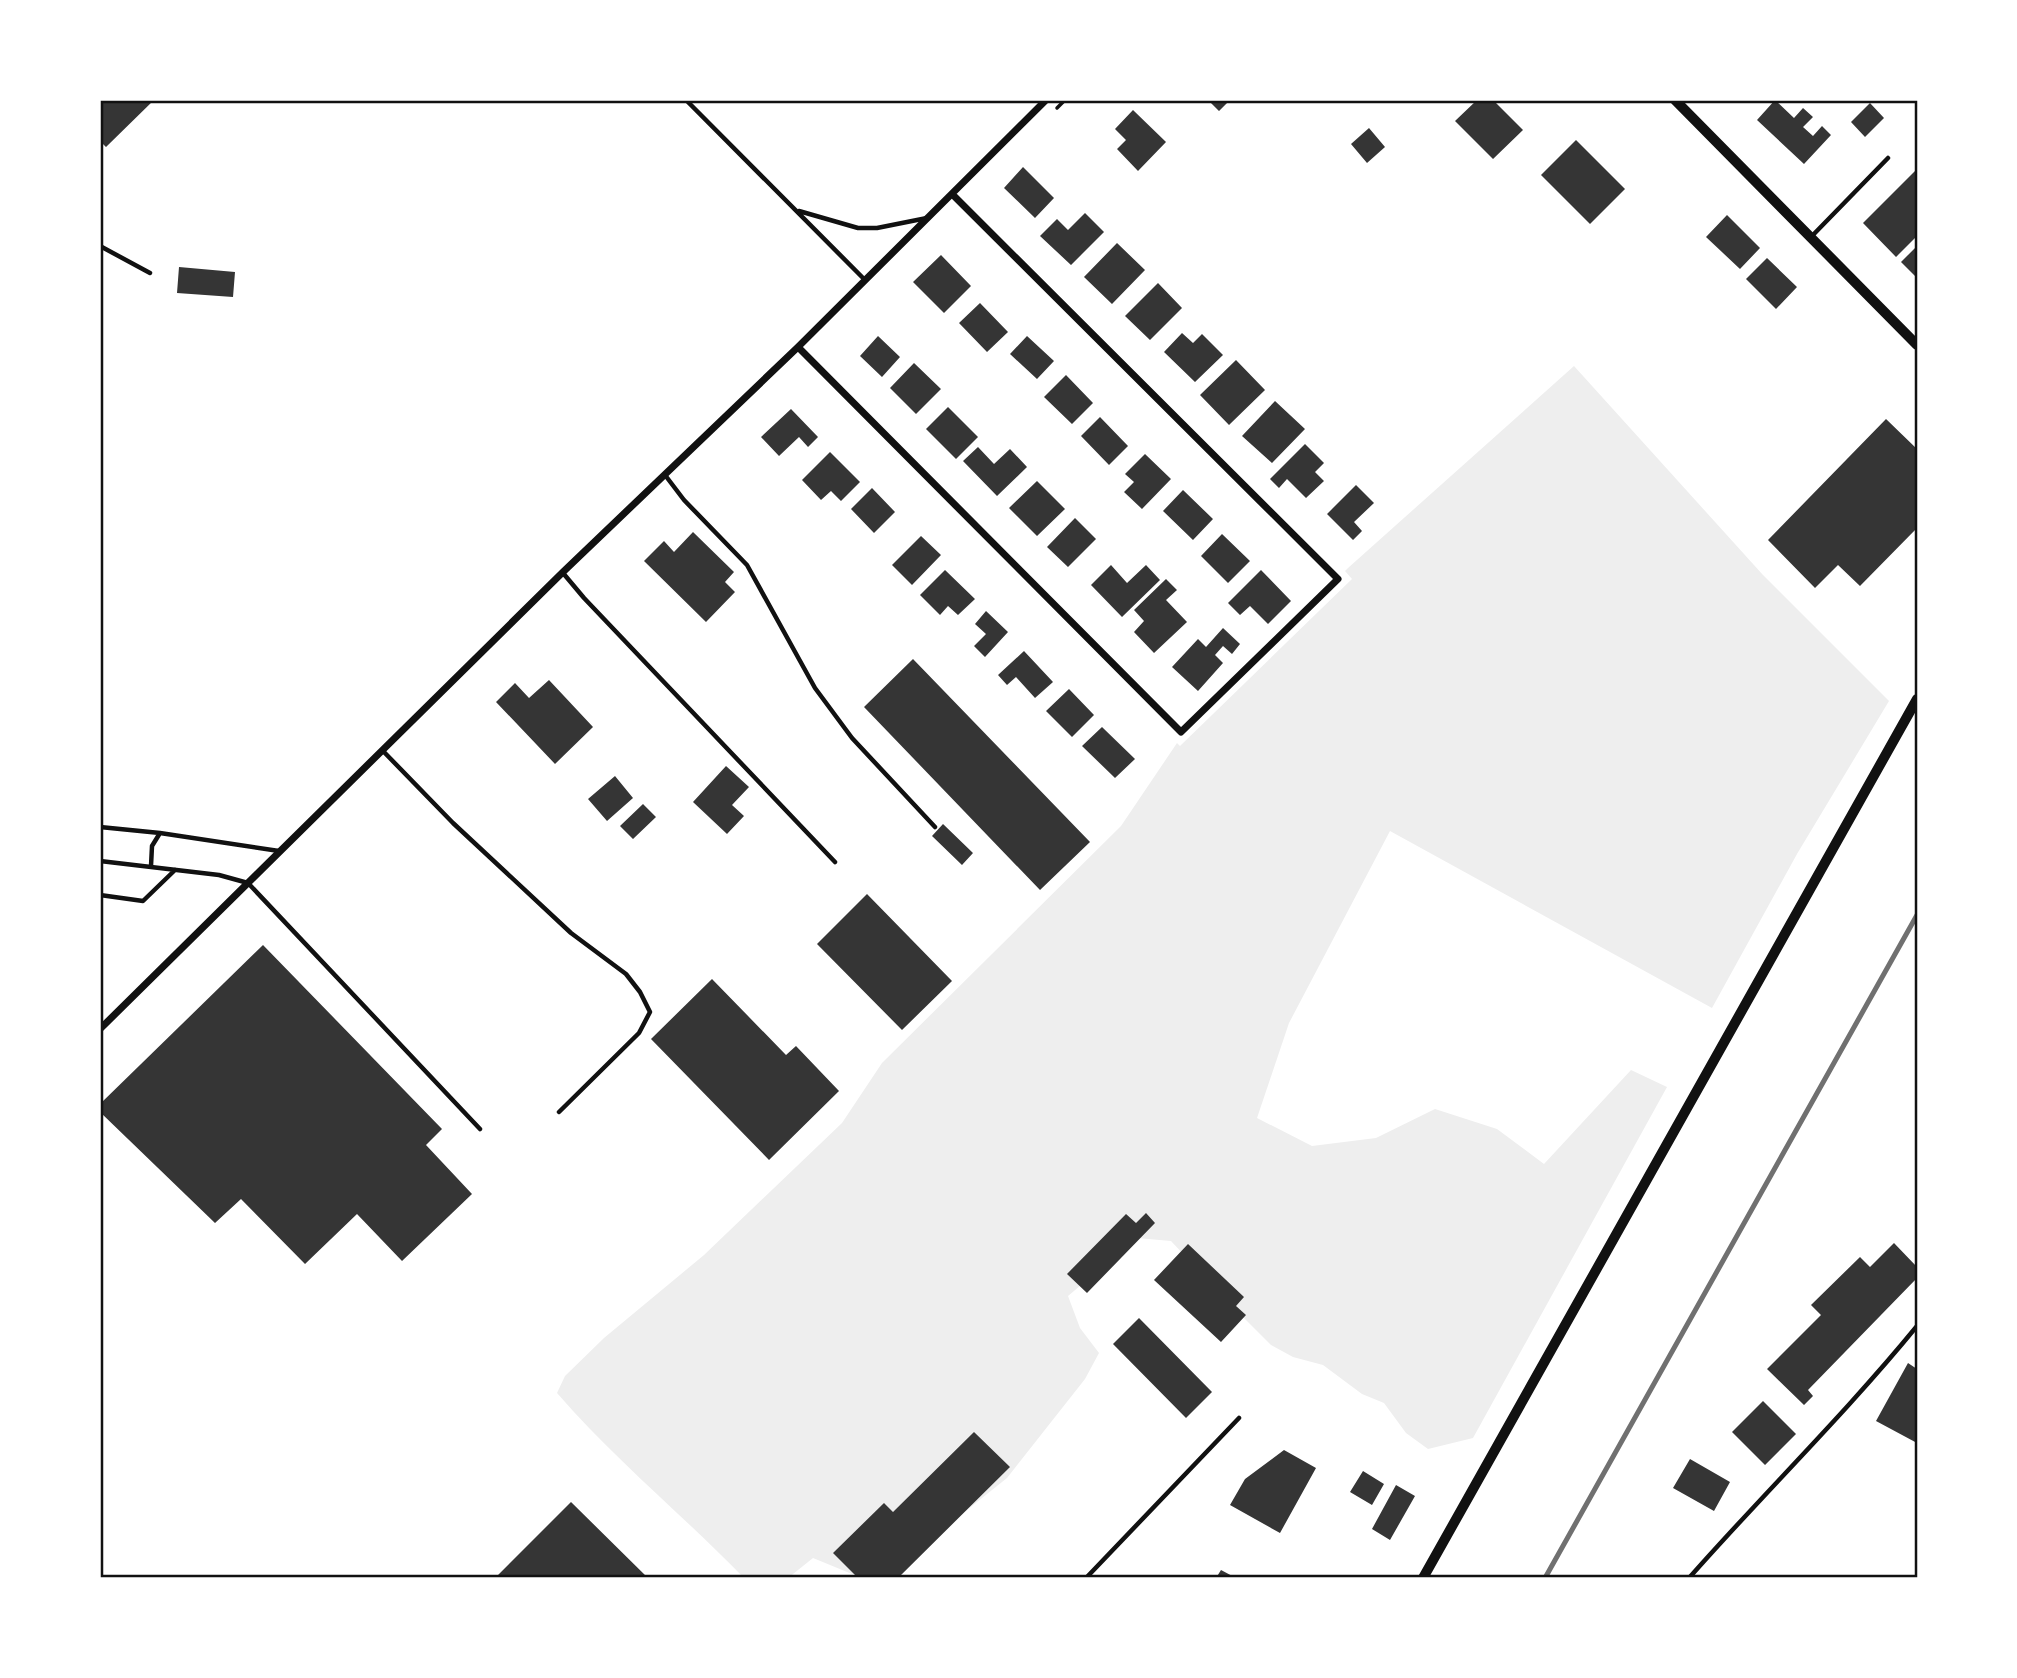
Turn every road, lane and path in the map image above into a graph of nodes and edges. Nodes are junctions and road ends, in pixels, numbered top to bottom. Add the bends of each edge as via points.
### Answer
1 (686, 100) edge
2 (1045, 100) edge
3 (1675, 100) edge
4 (1888, 158) dead end
5 (951, 194) junction
6 (796, 211) junction
7 (928, 218) junction
8 (1810, 237) junction
9 (100, 246) edge
10 (150, 273) dead end
11 (865, 280) junction
12 (1917, 345) edge
13 (798, 347) junction
14 (665, 475) junction
15 (563, 572) junction
16 (1917, 699) edge
17 (383, 750) junction
18 (100, 827) edge
19 (934, 827) dead end
20 (160, 833) junction
21 (280, 851) junction
22 (100, 860) edge
23 (835, 862) dead end
24 (151, 866) junction
25 (176, 869) junction
26 (248, 883) junction
27 (100, 895) edge
28 (100, 1029) edge
29 (559, 1112) dead end
30 (480, 1129) dead end
31 (1917, 1326) edge
32 (1239, 1418) dead end
33 (1086, 1578) edge
34 (1423, 1578) edge
35 (1689, 1578) edge

1 - 6 lane
2 - 5 street
3 - 8 street
4 - 8 lane
5 - 7 street
5 - 13 street via 1338,579 1181,732
6 - 7 lane via 868,228
6 - 11 lane
7 - 11 street
8 - 12 street
9 - 10 lane
11 - 13 street
13 - 14 street
14 - 15 street
14 - 19 lane via 747,565 816,688 852,738
15 - 17 street
15 - 23 lane
16 - 34 street
17 - 21 street
17 - 29 lane via 571,933 626,974 650,1012 639,1033
18 - 20 lane
20 - 21 lane
20 - 24 lane via 152,846
21 - 26 street
22 - 24 lane
24 - 25 lane
25 - 26 lane
25 - 27 lane via 143,901
26 - 28 street
26 - 30 lane
31 - 35 lane via 1876,1377
32 - 33 lane

